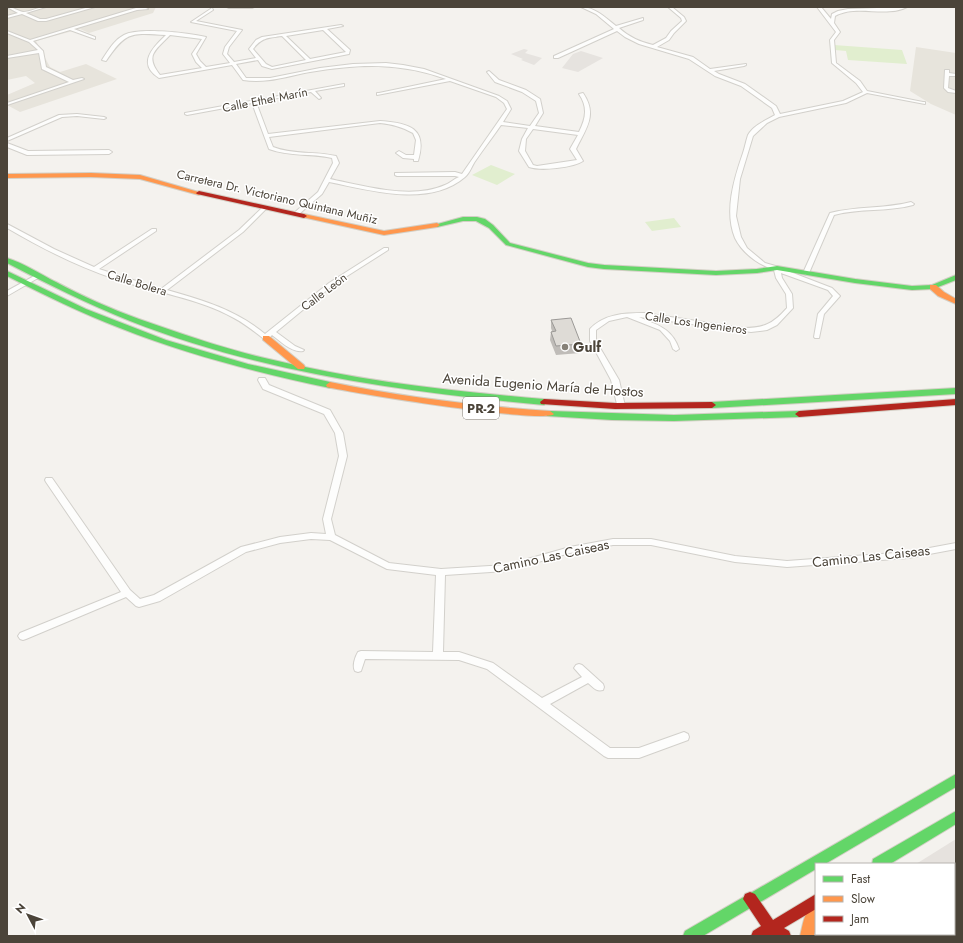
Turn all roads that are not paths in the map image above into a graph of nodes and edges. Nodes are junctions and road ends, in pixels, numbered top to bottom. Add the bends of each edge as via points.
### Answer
1 (8, 7) edge
2 (44, 7) edge
3 (93, 7) edge
4 (229, 7) edge
5 (252, 7) edge
6 (583, 7) edge
7 (670, 7) edge
8 (819, 7) edge
9 (905, 7) edge
10 (146, 9) dead end
11 (212, 9) dead end
12 (24, 13) junction
13 (7, 18) edge
14 (642, 20) dead end
15 (832, 23) junction
16 (341, 26) dead end
17 (70, 29) junction
18 (324, 29) junction
19 (616, 29) junction
20 (7, 32) edge
21 (168, 35) junction
22 (283, 35) junction
23 (94, 38) dead end
24 (30, 41) junction
25 (653, 47) junction
26 (41, 52) junction
27 (7, 57) edge
28 (556, 57) dead end
29 (258, 59) junction
30 (104, 60) dead end
31 (309, 61) junction
32 (232, 64) junction
33 (744, 65) dead end
34 (205, 69) junction
35 (710, 70) junction
36 (489, 72) dead end
37 (956, 76) edge
38 (82, 79) dead end
39 (450, 80) junction
40 (73, 82) junction
41 (342, 85) dead end
42 (312, 91) junction
43 (866, 92) junction
44 (956, 92) edge
45 (379, 94) dead end
46 (581, 94) dead end
47 (319, 98) dead end
48 (254, 102) junction
49 (923, 103) dead end
50 (8, 104) edge
51 (187, 114) dead end
52 (778, 116) junction
53 (104, 118) dead end
54 (499, 123) junction
55 (532, 128) junction
56 (580, 134) junction
57 (266, 136) junction
58 (7, 140) edge
59 (7, 145) edge
60 (109, 152) dead end
61 (399, 152) dead end
62 (397, 174) dead end
63 (7, 176) edge
64 (462, 176) junction
65 (328, 180) junction
66 (911, 204) dead end
67 (264, 208) junction
68 (296, 214) junction
69 (7, 226) edge
70 (154, 230) dead end
71 (386, 249) dead end
72 (7, 260) edge
73 (777, 268) junction
74 (95, 270) junction
75 (7, 273) edge
76 (806, 273) junction
77 (36, 277) junction
78 (956, 277) edge
79 (25, 284) junction
80 (933, 287) junction
81 (163, 290) junction
82 (7, 294) edge
83 (956, 302) edge
84 (628, 315) junction
85 (268, 336) junction
86 (817, 337) dead end
87 (676, 349) dead end
88 (301, 350) dead end
89 (214, 358) junction
90 (257, 359) junction
91 (307, 370) junction
92 (262, 380) junction
93 (318, 383) junction
94 (956, 391) edge
95 (956, 402) edge
96 (621, 406) junction
97 (49, 480) dead end
98 (331, 537) junction
99 (956, 546) edge
100 (441, 572) junction
101 (127, 593) junction
102 (23, 636) dead end
103 (438, 655) junction
104 (358, 668) dead end
105 (579, 668) dead end
106 (588, 678) junction
107 (599, 687) dead end
108 (541, 704) junction
109 (684, 737) dead end
110 (956, 780) edge
111 (956, 817) edge
112 (880, 863) edge
113 (750, 899) junction
114 (815, 902) edge
115 (815, 912) edge
116 (771, 932) edge
117 (690, 936) edge
118 (758, 936) edge
119 (784, 936) edge
120 (807, 936) edge

1 - 12 street
2 - 12 street
3 - 12 street via 46,20 39,20
4 - 5 street
6 - 19 street via 597,13
7 - 25 street via 684,21 668,39
8 - 15 street
9 - 15 street via 891,10 840,11 833,15
10 - 17 street via 137,9
11 - 32 street via 193,22 240,30 224,54
12 - 13 street
14 - 19 street
15 - 43 street via 838,32 832,40 834,63 858,82
16 - 18 street
17 - 23 street
17 - 24 street
18 - 22 street
18 - 31 street via 349,51 342,55
19 - 25 street via 640,43
19 - 28 street
20 - 24 street
21 - 30 street via 131,33 112,47
21 - 34 street via 205,38 194,54
21 - 34 street via 156,46 150,58 150,65 159,77
22 - 29 street via 257,41 251,49
22 - 31 street
24 - 26 street
25 - 35 street via 691,58
26 - 27 street
26 - 40 street via 44,68
29 - 31 street via 272,68
29 - 32 street
32 - 34 street
32 - 39 street via 245,79 253,80 338,66 371,64 405,67
33 - 35 street
35 - 52 street via 743,85 774,107
36 - 55 street via 497,81 524,91 538,100 540,113
37 - 44 street via 947,73 946,88
38 - 40 street
39 - 45 street
39 - 54 street via 507,102 509,109
40 - 50 street
41 - 42 street, Calle Ethel Marín
42 - 47 street
42 - 48 street, Calle Ethel Marín
43 - 49 street
43 - 52 street via 834,105
46 - 56 street via 587,102 589,113
48 - 51 street, Calle Ethel Marín
48 - 57 street
52 - 73 street via 765,122 751,135 737,180 733,216 738,238 745,249 763,264
53 - 58 street via 61,116
54 - 55 street
54 - 64 street
55 - 56 street
55 - 56 street via 524,139 522,151 534,168 580,161 573,149
57 - 61 street via 393,123 415,132 418,140 417,159 405,157
57 - 65 street via 271,148 280,152 323,154 334,158 336,162
59 - 60 street via 27,153
62 - 64 street
63 - 67 main road, Carretera Dr. Victoriano Quintana Muñiz via 140,177
64 - 65 street via 446,186 414,192 387,191
65 - 68 street via 320,193
66 - 76 street via 900,208 852,208 832,214
67 - 68 main road, Carretera Dr. Victoriano Quintana Muñiz
67 - 81 street via 241,231
68 - 73 main road, Carretera Dr. Victoriano Quintana Muñiz via 384,232 465,219 480,220 489,224 508,244 604,267 716,273
69 - 74 street, Calle Bolera via 36,243
70 - 74 street
71 - 85 street, Calle León via 331,284
72 - 77 main road, Avenida Eugenio María de Hostos / PR-2
73 - 76 main road, Carretera Dr. Victoriano Quintana Muñiz
73 - 84 street, Calle Los Ingenieros via 789,294 790,308 783,318 768,328 743,330 644,315
73 - 86 street via 830,289 837,296 821,314
74 - 81 street, Calle Bolera
75 - 79 main road, Avenida Eugenio María de Hostos / PR-2
76 - 80 main road, Carretera Dr. Victoriano Quintana Muñiz via 912,288
77 - 79 street
77 - 90 main road, Avenida Eugenio María de Hostos / PR-2 via 137,322
78 - 80 main road, Carretera Dr. Victoriano Quintana Muñiz
79 - 82 street
79 - 89 main road, Avenida Eugenio María de Hostos / PR-2 via 128,330
80 - 83 main road
81 - 85 street, Calle Bolera via 216,307 249,323
84 - 87 street via 662,329 673,340
84 - 96 street via 607,318 593,329 593,341 615,380
85 - 88 street, Calle Bolera
85 - 90 main road via 273,352 269,356
85 - 91 main road via 290,359
89 - 92 main road via 256,374 262,377
89 - 93 main road, Avenida Eugenio María de Hostos / PR-2
90 - 91 main road, Avenida Eugenio María de Hostos / PR-2
91 - 96 main road, Avenida Eugenio María de Hostos / PR-2 via 363,382 457,395
92 - 93 main road via 271,377 304,384
92 - 98 street via 266,388 327,412 339,434 343,456 327,518
93 - 95 main road, Avenida Eugenio María de Hostos / PR-2 via 411,400 495,410 625,417 709,418
94 - 96 main road, Avenida Eugenio María de Hostos / PR-2 via 700,406
97 - 101 street
98 - 100 street, Camino Las Caiseas via 387,566
98 - 101 street via 311,536 280,540 244,549 158,598 139,603
99 - 100 street, Camino Las Caiseas via 908,555 787,564 735,559 651,542 613,542 570,550 506,568
100 - 103 street
101 - 102 street
103 - 104 street via 361,655
103 - 108 street via 459,656 490,666
105 - 106 street
106 - 107 street
106 - 108 street
108 - 109 street via 608,753 639,754
110 - 113 main road
111 - 112 main road
113 - 116 main road
113 - 117 main road
114 - 116 main road
115 - 120 main road
116 - 118 main road
116 - 119 main road

